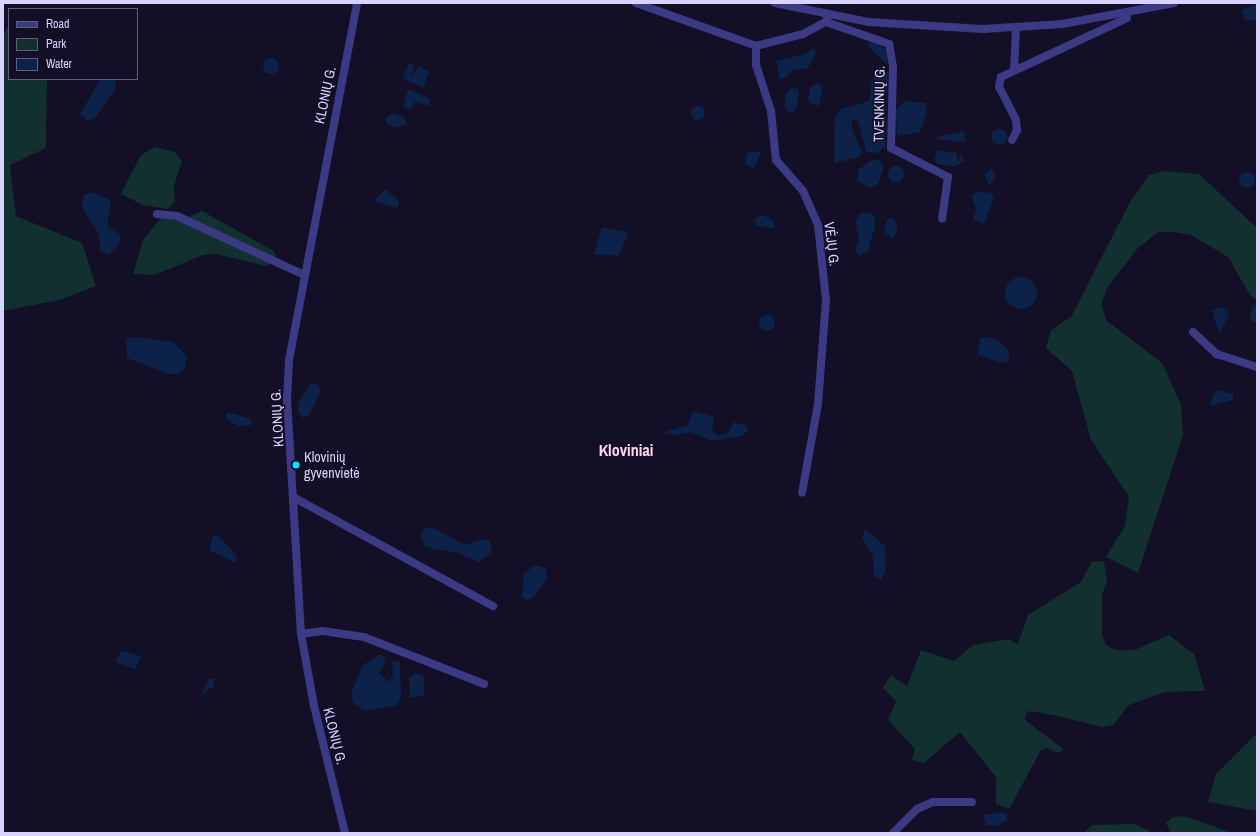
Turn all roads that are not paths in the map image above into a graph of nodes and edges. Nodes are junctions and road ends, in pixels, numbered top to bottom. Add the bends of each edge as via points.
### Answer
1 (357, 3) edge
2 (636, 3) edge
3 (775, 3) edge
4 (1174, 3) edge
5 (1127, 18) dead end
6 (827, 19) junction
7 (1016, 28) junction
8 (756, 46) junction
9 (1014, 69) junction
10 (1012, 140) dead end
11 (157, 214) dead end
12 (942, 219) dead end
13 (304, 275) junction
14 (1193, 332) dead end
15 (1257, 367) edge
16 (802, 493) dead end
17 (293, 497) junction
18 (493, 606) dead end
19 (301, 634) junction
20 (484, 684) dead end
21 (972, 802) dead end
22 (345, 833) edge
23 (893, 833) edge

1 - 13 street, KLONIŲ G.
2 - 8 street
3 - 6 street
4 - 7 street via 1069,23
5 - 9 street
6 - 7 street via 915,27
6 - 8 street via 803,34
6 - 12 street, TVENKINIŲ G. via 889,44 893,68 891,148 948,177
7 - 9 street
8 - 16 street, VĖJŲ G. via 756,65 771,111 776,160 803,191 818,225 825,320 818,404
9 - 10 street via 999,82 1016,120 1017,130
11 - 13 street via 176,216
13 - 17 street, KLONIŲ G. via 289,360 287,400
14 - 15 street via 1217,354
17 - 18 street
17 - 19 street, KLONIŲ G.
19 - 20 street via 323,630 364,637
19 - 22 street, KLONIŲ G. via 314,706
21 - 23 street via 933,802 917,809

